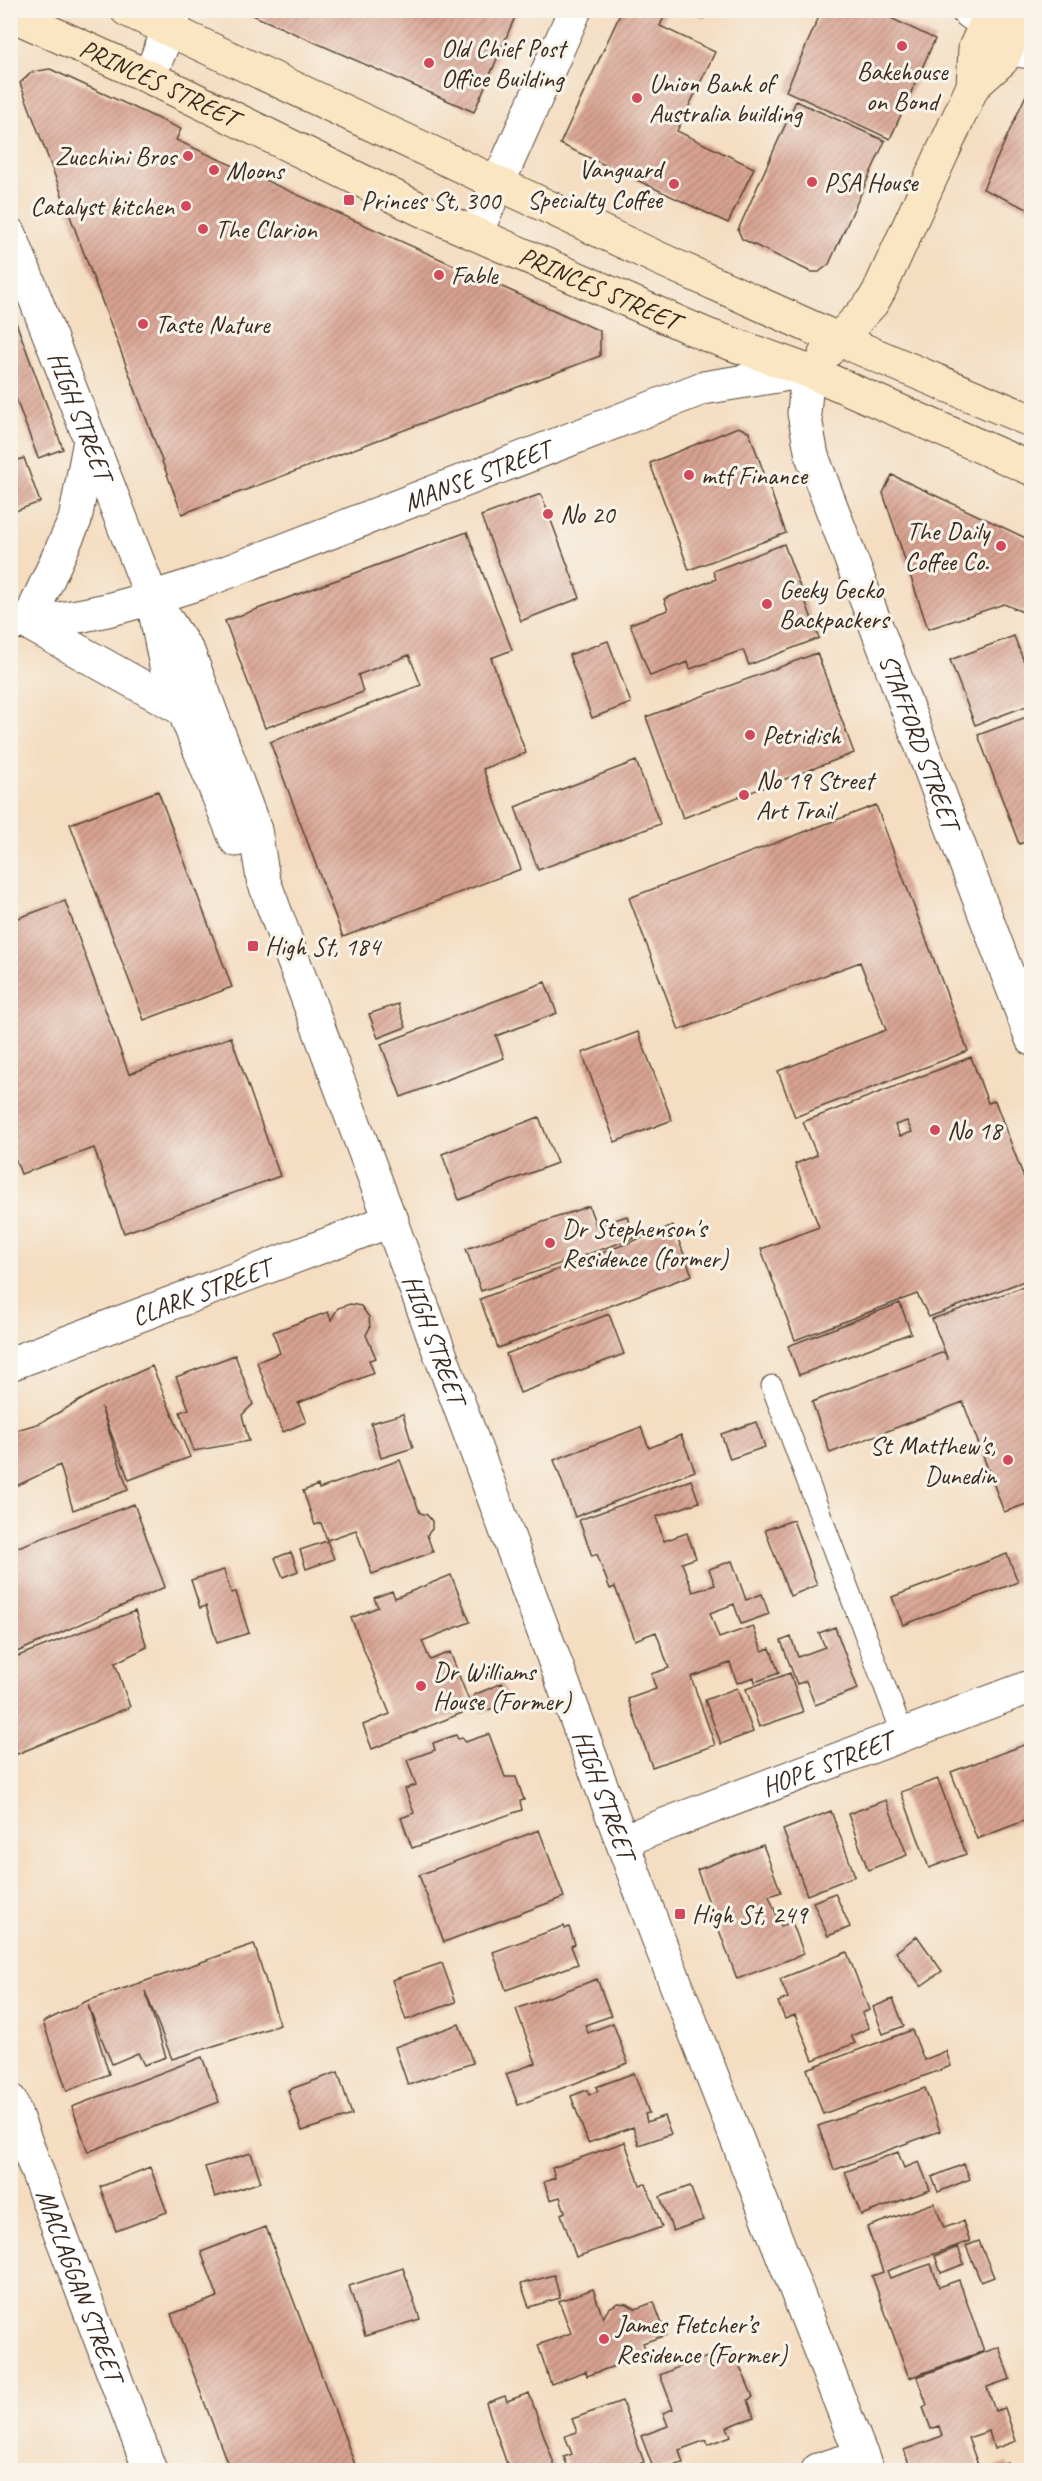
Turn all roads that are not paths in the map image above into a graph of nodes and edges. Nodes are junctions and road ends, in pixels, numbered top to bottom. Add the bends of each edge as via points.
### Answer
1 (127, 10) edge
2 (575, 10) edge
3 (1023, 10) edge
4 (10, 14) edge
5 (981, 15) edge
6 (173, 19) edge
7 (1019, 51) edge
8 (149, 77) junction
9 (973, 86) junction
10 (498, 183) junction
11 (476, 233) junction
12 (10, 234) edge
13 (840, 340) junction
14 (808, 371) junction
15 (1032, 421) edge
16 (90, 440) junction
17 (1032, 469) edge
18 (152, 598) junction
19 (19, 623) edge
20 (184, 710) junction
21 (263, 879) junction
22 (1032, 1039) edge
23 (392, 1220) junction
24 (10, 1364) edge
25 (772, 1386) dead end
26 (1032, 1686) edge
27 (903, 1735) junction
28 (622, 1841) junction
29 (10, 2100) edge
30 (864, 2463) edge
31 (150, 2470) edge
32 (818, 2470) edge

1 - 6 main road, PRINCES STREET
2 - 10 street
3 - 7 main road
4 - 8 main road, PRINCES STREET
5 - 9 main road
6 - 8 street
6 - 10 main road, PRINCES STREET
7 - 9 main road via 1002,60
8 - 11 main road, PRINCES STREET
9 - 13 main road via 879,291
10 - 11 street
10 - 13 main road, PRINCES STREET
11 - 14 main road, PRINCES STREET via 707,334
12 - 16 street, HIGH STREET
13 - 14 main road
13 - 15 main road, PRINCES STREET
14 - 17 main road, PRINCES STREET
14 - 18 street, MANSE STREET via 703,388 200,583
14 - 22 street, STAFFORD STREET via 804,413 812,456
16 - 18 street, HIGH STREET
16 - 19 street via 75,520
18 - 19 street, MANSE STREET via 95,615
18 - 20 street, HIGH STREET via 166,666
18 - 21 street, HIGH STREET via 189,654 255,830
19 - 20 street
20 - 21 street, HIGH STREET via 234,837
21 - 23 street, HIGH STREET
23 - 24 street, CLARK STREET
23 - 28 street, HIGH STREET
25 - 27 lane
26 - 27 street, HOPE STREET
27 - 28 street, HOPE STREET
28 - 30 street, HIGH STREET
29 - 31 street, MACLAGGAN STREET
30 - 32 street

